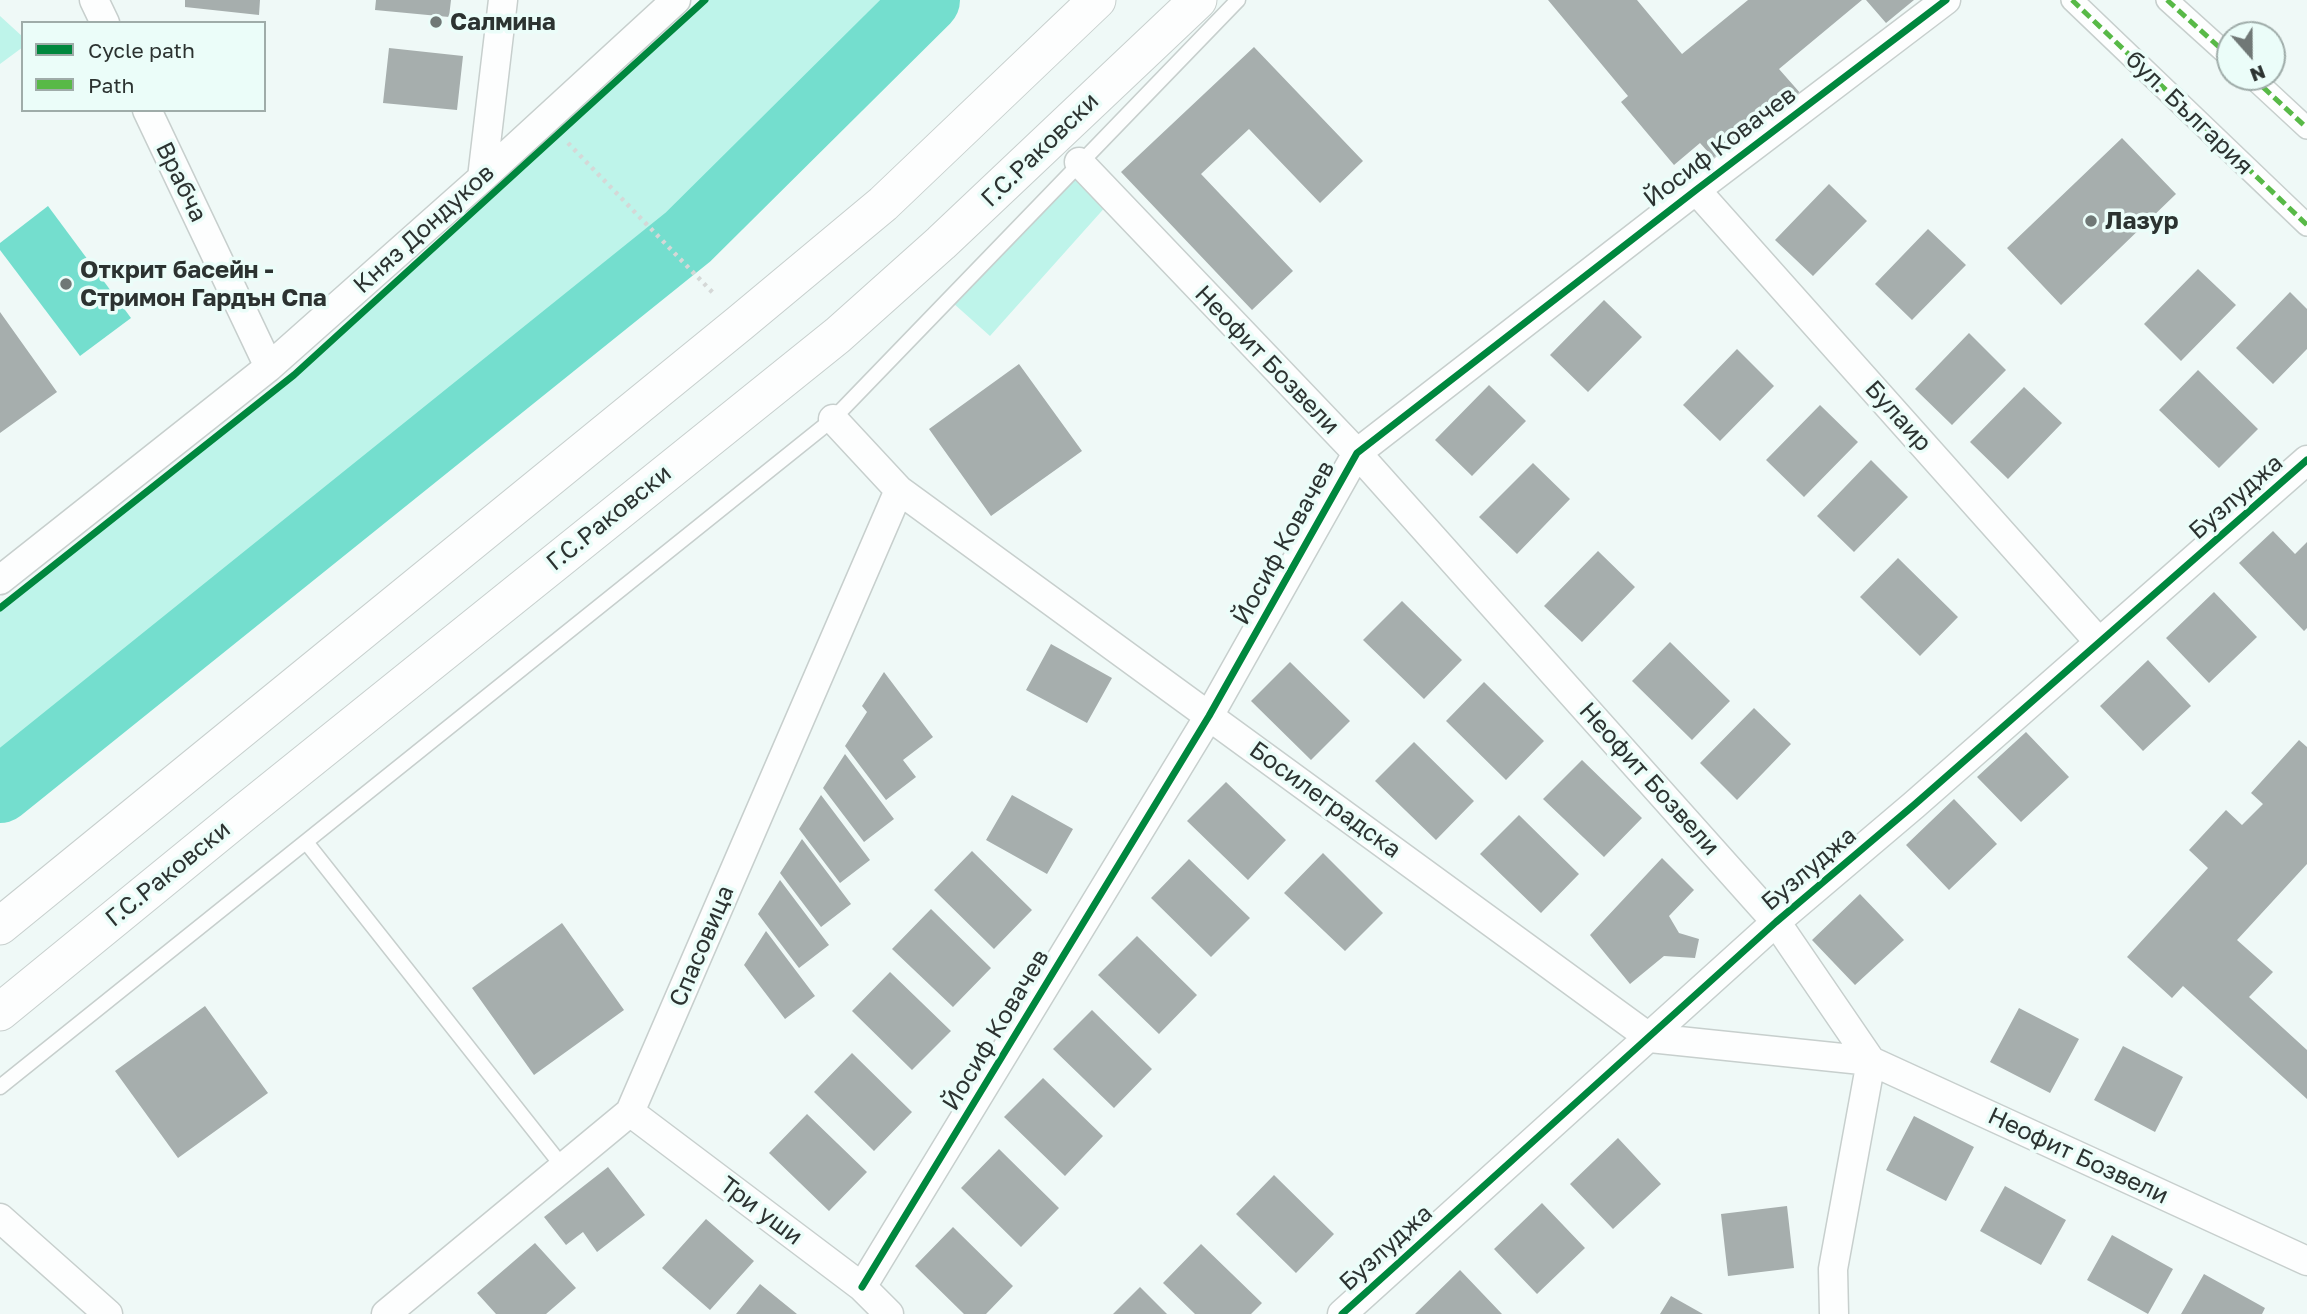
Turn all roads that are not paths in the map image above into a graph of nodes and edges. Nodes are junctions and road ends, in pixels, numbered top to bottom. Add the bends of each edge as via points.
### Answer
1 (94, 0) edge
2 (503, 0) edge
3 (676, 0) edge
4 (1097, 0) edge
5 (1198, 0) edge
6 (1238, 0) edge
7 (1945, 0) edge
8 (2072, 0) edge
9 (2167, 0) edge
10 (104, 21) edge
11 (2216, 44) edge
12 (2267, 91) edge
13 (148, 112) edge
14 (2307, 128) edge
15 (1079, 162) junction
16 (482, 178) junction
17 (1696, 190) junction
18 (2307, 225) edge
19 (269, 367) junction
20 (833, 419) junction
21 (1357, 453) junction
22 (2307, 460) edge
23 (899, 490) junction
24 (0, 580) edge
25 (2099, 642) junction
26 (1209, 716) junction
27 (306, 842) junction
28 (1776, 922) junction
29 (0, 926) edge
30 (0, 1012) edge
31 (1650, 1038) junction
32 (1871, 1061) junction
33 (0, 1087) edge
34 (630, 1112) junction
35 (564, 1167) junction
36 (0, 1218) edge
37 (2307, 1261) edge
38 (862, 1287) junction
39 (108, 1314) edge
40 (386, 1314) edge
41 (889, 1314) edge
42 (1342, 1314) edge
43 (1834, 1314) edge

1 - 10 street
2 - 16 street
3 - 16 street, Княз Дондуков
4 - 29 street via 873,212
5 - 30 street, Г.С.Раковски via 838,335
6 - 15 lane
7 - 17 street, Йосиф Ковачев
8 - 18 street, бул. България
9 - 11 street
12 - 14 street
13 - 19 street, Врабча
15 - 20 lane
15 - 21 street, Неофит Бозвели
16 - 19 street, Княз Дондуков
17 - 21 street, Йосиф Ковачев
17 - 25 street, Булаир
19 - 24 street, Княз Дондуков
20 - 23 street, Босилеградска
20 - 27 lane
21 - 26 street, Йосиф Ковачев
21 - 28 street, Неофит Бозвели
22 - 25 street, Бузлуджа
23 - 26 street, Босилеградска
23 - 34 street, Спасовица
25 - 28 street, Бузлуджа
26 - 31 street, Босилеградска
26 - 38 street, Йосиф Ковачев
27 - 33 lane
27 - 35 lane
28 - 31 street, Бузлуджа
28 - 32 street, Неофит Бозвели
31 - 32 street
31 - 42 street, Бузлуджа
32 - 37 street, Неофит Бозвели
32 - 43 street via 1833,1269
34 - 35 street, Спасовица
34 - 38 street, Три уши
35 - 40 street, Спасовица
36 - 39 street
38 - 41 street, Три уши

